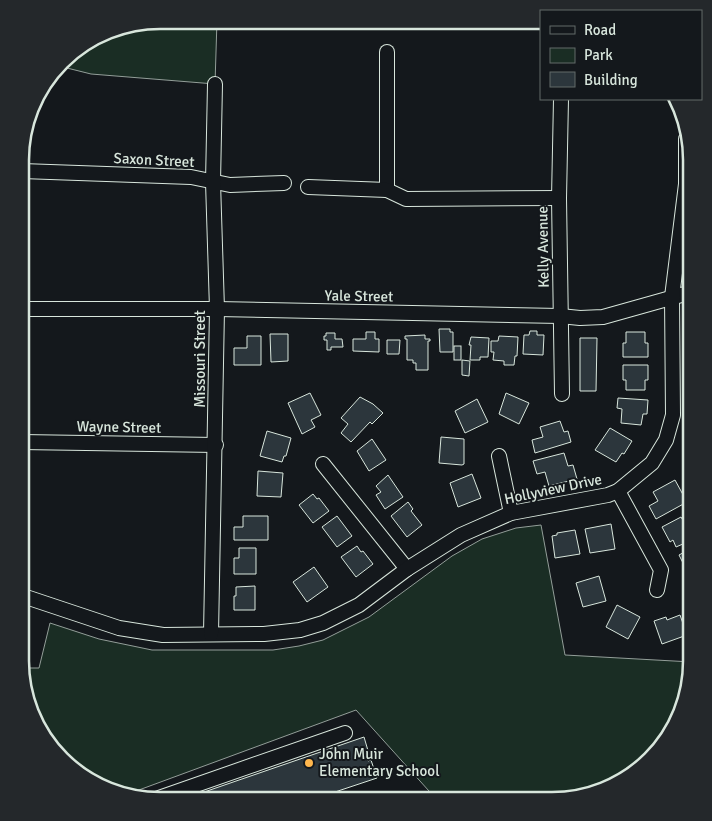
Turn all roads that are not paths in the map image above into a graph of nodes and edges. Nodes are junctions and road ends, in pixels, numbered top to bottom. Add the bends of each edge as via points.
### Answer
1 (386, 52) dead end
2 (215, 84) dead end
3 (560, 100) edge
4 (29, 171) edge
5 (213, 182) junction
6 (284, 183) dead end
7 (308, 187) dead end
8 (387, 190) junction
9 (559, 198) junction
10 (683, 208) edge
11 (683, 294) edge
12 (672, 297) junction
13 (29, 309) edge
14 (217, 309) junction
15 (560, 316) junction
16 (562, 394) dead end
17 (29, 442) edge
18 (216, 445) junction
19 (499, 456) dead end
20 (323, 464) dead end
21 (618, 490) junction
22 (511, 513) junction
23 (406, 570) junction
24 (657, 590) dead end
25 (29, 598) edge
26 (212, 634) junction
27 (345, 733) dead end
28 (176, 792) edge

1 - 8 street
2 - 5 street, Missouri Street
3 - 9 street, Kelly Avenue
4 - 5 street, Saxon Street via 191,177
5 - 6 street, Saxon Street via 230,185
5 - 14 street, Missouri Street
7 - 8 street
8 - 9 street via 406,199
9 - 15 street, Kelly Avenue
10 - 12 street, Hollyview Drive
11 - 12 street, Yale Street
12 - 15 street, Yale Street via 603,318
12 - 21 street, Hollyview Drive via 673,415 666,440 652,464
13 - 14 street, Yale Street
14 - 15 street, Yale Street
14 - 18 street, Missouri Street
15 - 16 street, Kelly Avenue
17 - 18 street, Wayne Street
18 - 26 street, Missouri Street
19 - 22 street
20 - 23 street
21 - 22 street, Hollyview Drive via 608,495
21 - 24 street via 661,570
22 - 23 street, Hollyview Drive via 461,535
23 - 26 street, Hollyview Drive via 359,605 324,623 300,630 264,634
25 - 26 street, Hollyview Drive via 119,628 163,635
27 - 28 street

